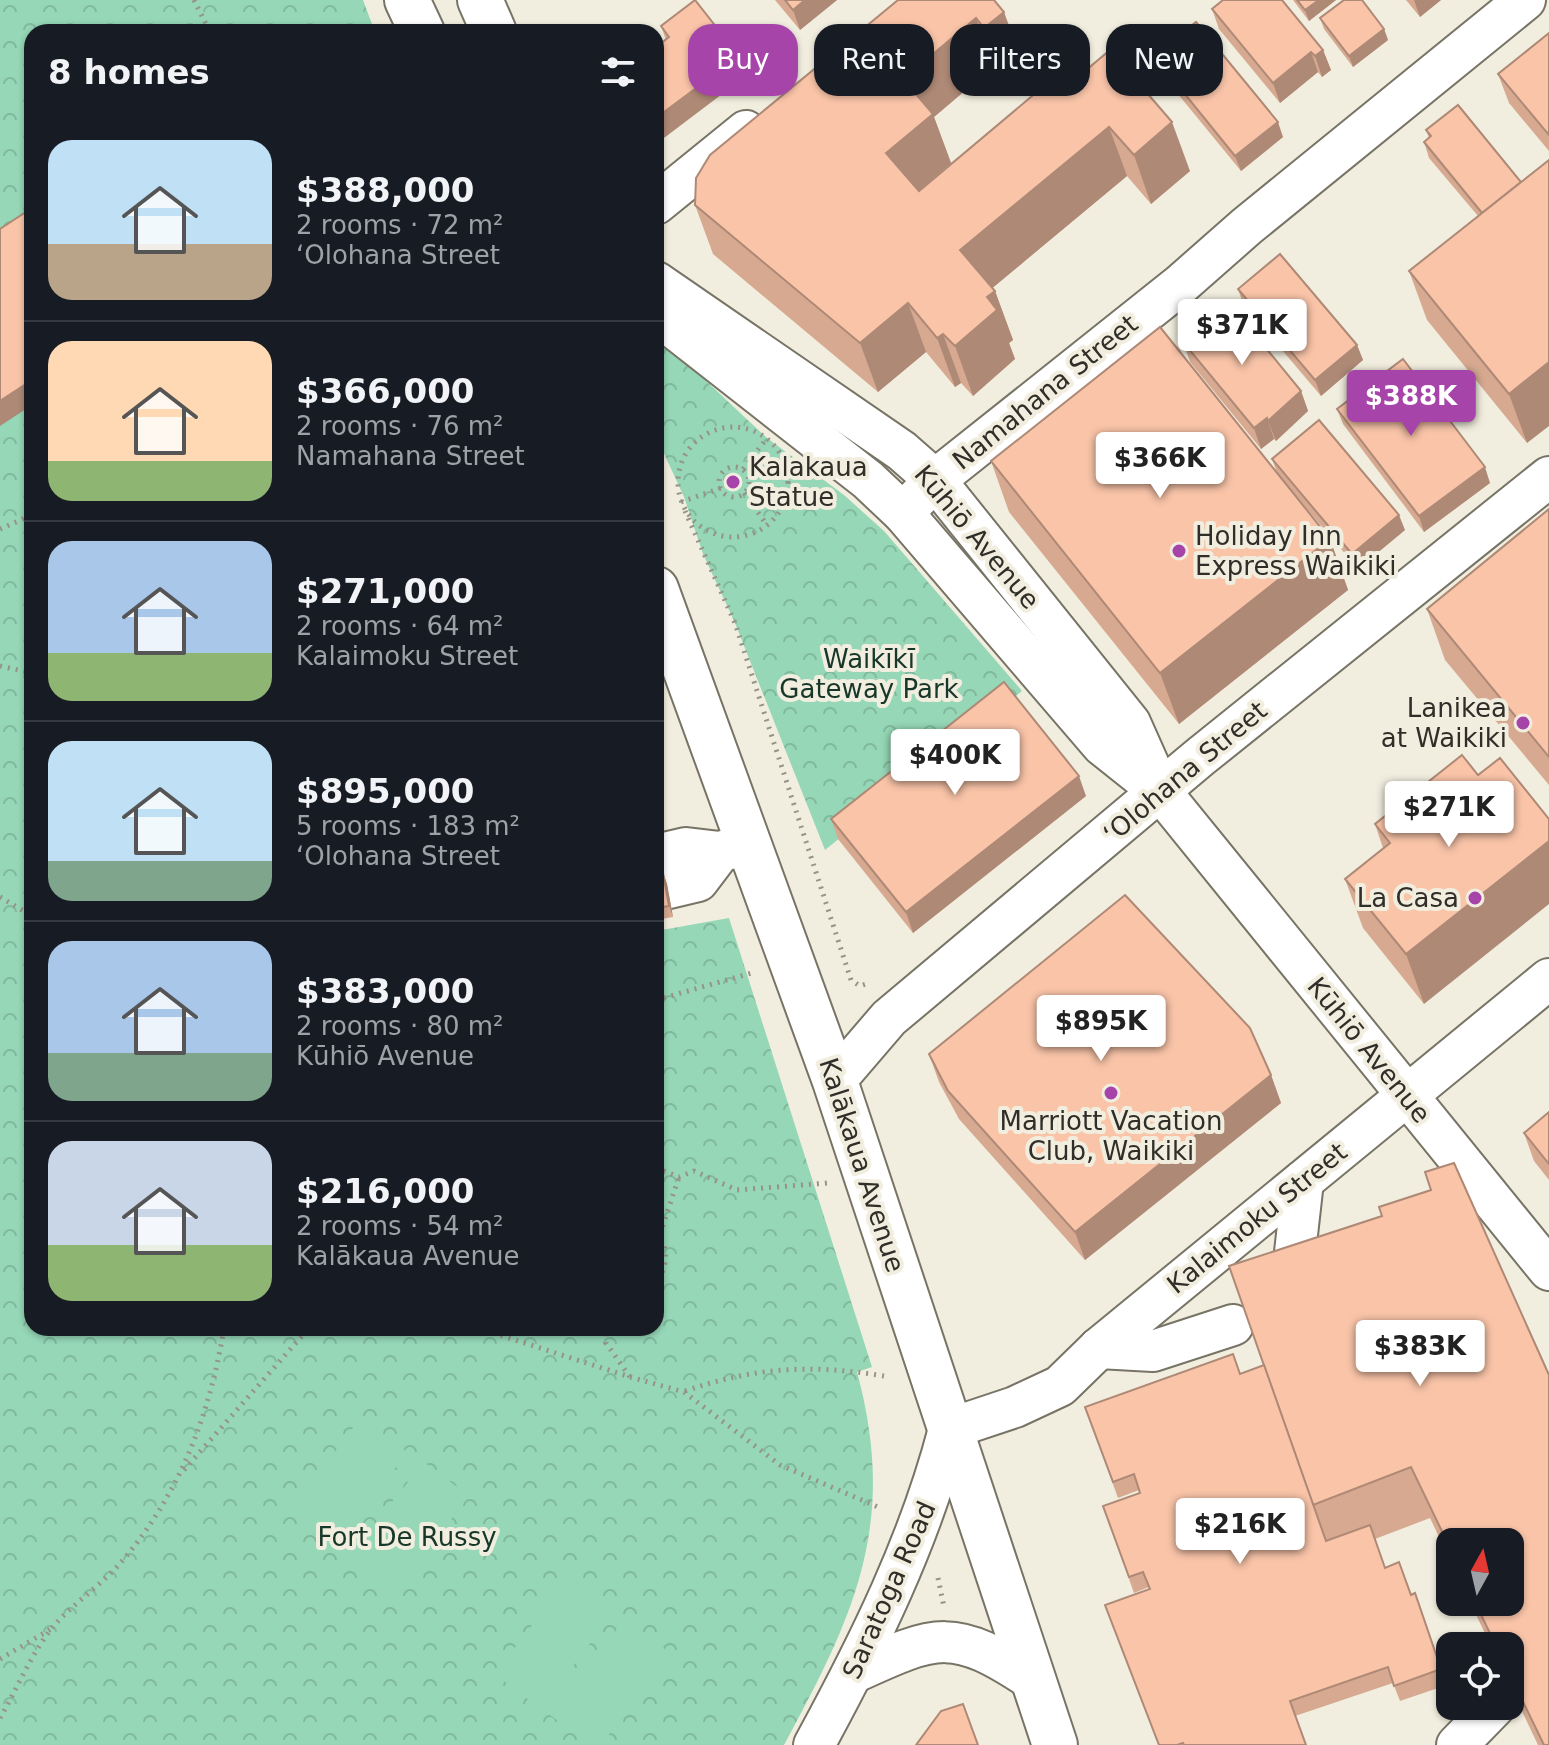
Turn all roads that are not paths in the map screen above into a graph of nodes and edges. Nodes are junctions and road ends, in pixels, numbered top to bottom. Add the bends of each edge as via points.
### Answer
1 (407, 0) edge
2 (480, 0) edge
3 (1525, 0) edge
4 (418, 24) edge
5 (490, 24) edge
6 (776, 107) edge
7 (664, 198) edge
8 (664, 287) edge
9 (664, 320) edge
10 (1549, 477) edge
11 (935, 480) junction
12 (903, 513) junction
13 (664, 633) edge
14 (1161, 792) junction
15 (734, 847) junction
16 (664, 853) edge
17 (664, 889) edge
18 (1549, 979) edge
19 (835, 1081) junction
20 (1405, 1095) junction
21 (1303, 1181) junction
22 (1549, 1270) edge
23 (1287, 1290) edge
24 (1233, 1325) edge
25 (1099, 1348) junction
26 (949, 1429) junction
27 (853, 1673) junction
28 (1034, 1681) junction
29 (1482, 1720) edge
30 (814, 1745) edge
31 (1055, 1745) edge
32 (1457, 1745) edge

1 - 4 main road
2 - 5 main road
3 - 11 street, Namahana Street
6 - 7 street
8 - 11 street, Kūhiō Avenue via 902,451
9 - 12 street, Kūhiō Avenue
10 - 14 street, ʻOlohana Street
11 - 12 street, Namahana Street
11 - 14 street, Kūhiō Avenue via 1130,723
12 - 14 street, Kūhiō Avenue via 1102,745
13 - 15 main road, Kalākaua Avenue
14 - 19 street, ʻOlohana Street via 889,1018
14 - 20 street, Kūhiō Avenue
15 - 16 street
15 - 17 street via 698,881
15 - 19 main road, Kalākaua Avenue
18 - 20 street, Kalaimoku Street
19 - 26 main road, Kalākaua Avenue
20 - 21 street, Kalaimoku Street
20 - 22 street, Kūhiō Avenue
21 - 23 street
21 - 25 street, Kalaimoku Street
24 - 25 street via 1153,1351
25 - 26 street, Kalaimoku Street via 1060,1386
26 - 27 street, Saratoga Road via 931,1497
26 - 28 main road, Kalākaua Avenue
27 - 28 street via 910,1647 953,1641 989,1651
27 - 30 street, Saratoga Road
28 - 31 main road, Kalākaua Avenue
29 - 32 street

